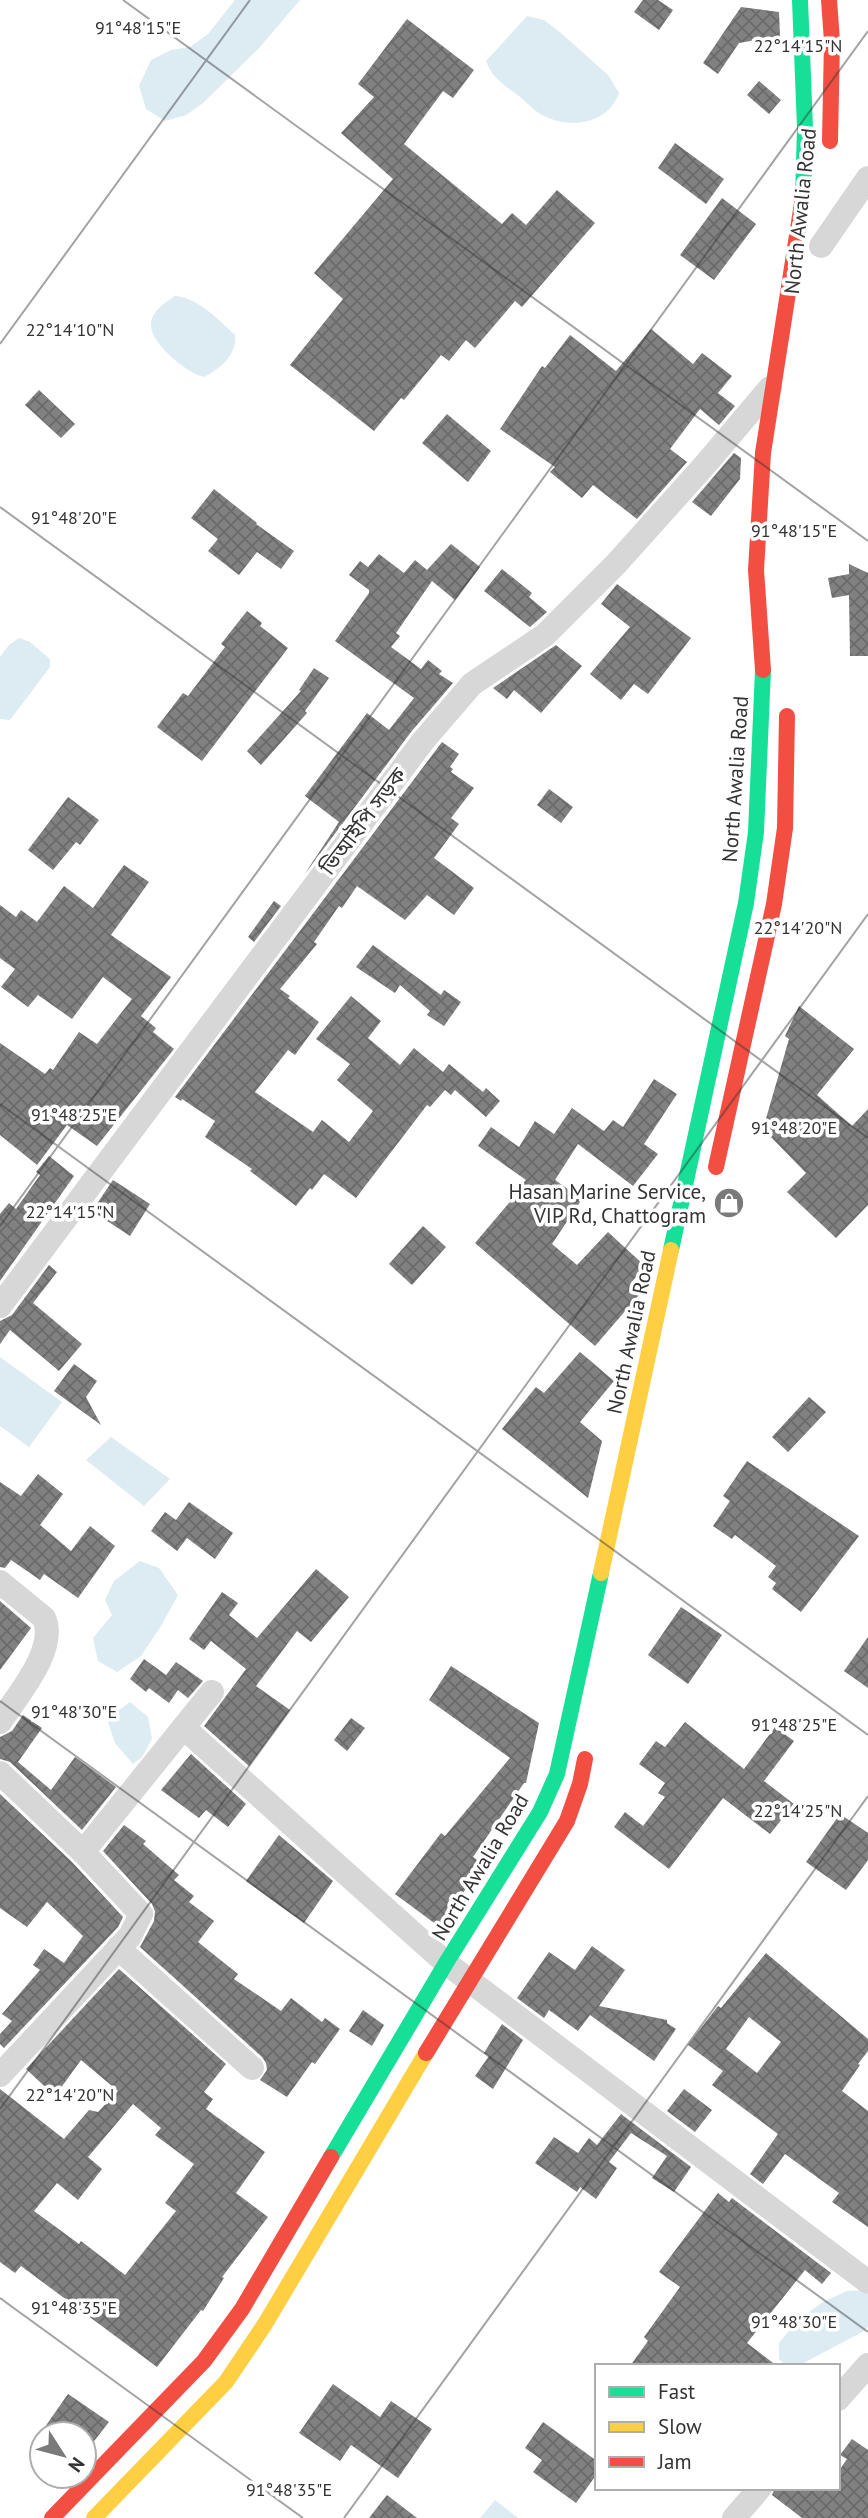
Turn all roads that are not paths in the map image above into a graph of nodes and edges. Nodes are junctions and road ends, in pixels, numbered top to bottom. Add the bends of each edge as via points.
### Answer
1 (800, 0) edge
2 (829, 0) edge
3 (830, 152) dead end
4 (868, 178) edge
5 (824, 219) dead end
6 (820, 253) joint
7 (775, 382) junction
8 (788, 702) dead end
9 (712, 1188) dead end
10 (0, 1306) edge
11 (0, 1583) edge
12 (212, 1692) dead end
13 (0, 1721) edge
14 (184, 1728) junction
15 (589, 1743) dead end
16 (0, 1773) edge
17 (83, 1852) junction
18 (118, 1948) junction
19 (446, 1963) junction
20 (469, 1980) junction
21 (252, 2068) dead end
22 (0, 2075) edge
23 (868, 2282) edge
24 (868, 2365) edge
25 (840, 2397) edge
26 (758, 2490) edge
27 (52, 2518) edge
28 (94, 2518) edge
29 (734, 2518) edge

1 - 7 main road, North Awalia Road via 806,128 803,198
2 - 3 main road, North Awalia Road
4 - 6 street
5 - 6 main road, North Awalia Road
7 - 10 street, ভিআইপি সড়ক via 616,564 545,635 472,684 423,741
7 - 19 main road, North Awalia Road via 763,453 757,557 761,740 746,903 557,1774 540,1812
8 - 9 main road via 785,828 774,904
11 - 13 street via 48,1626 44,1653
12 - 14 street
14 - 17 street
14 - 19 street
15 - 20 main road via 567,1821
16 - 17 street
17 - 18 street via 141,1914
18 - 21 street
18 - 22 street
19 - 20 street
19 - 27 main road, North Awalia Road via 242,2309 204,2361
20 - 23 street
20 - 28 main road via 226,2382
24 - 25 street
26 - 29 street

